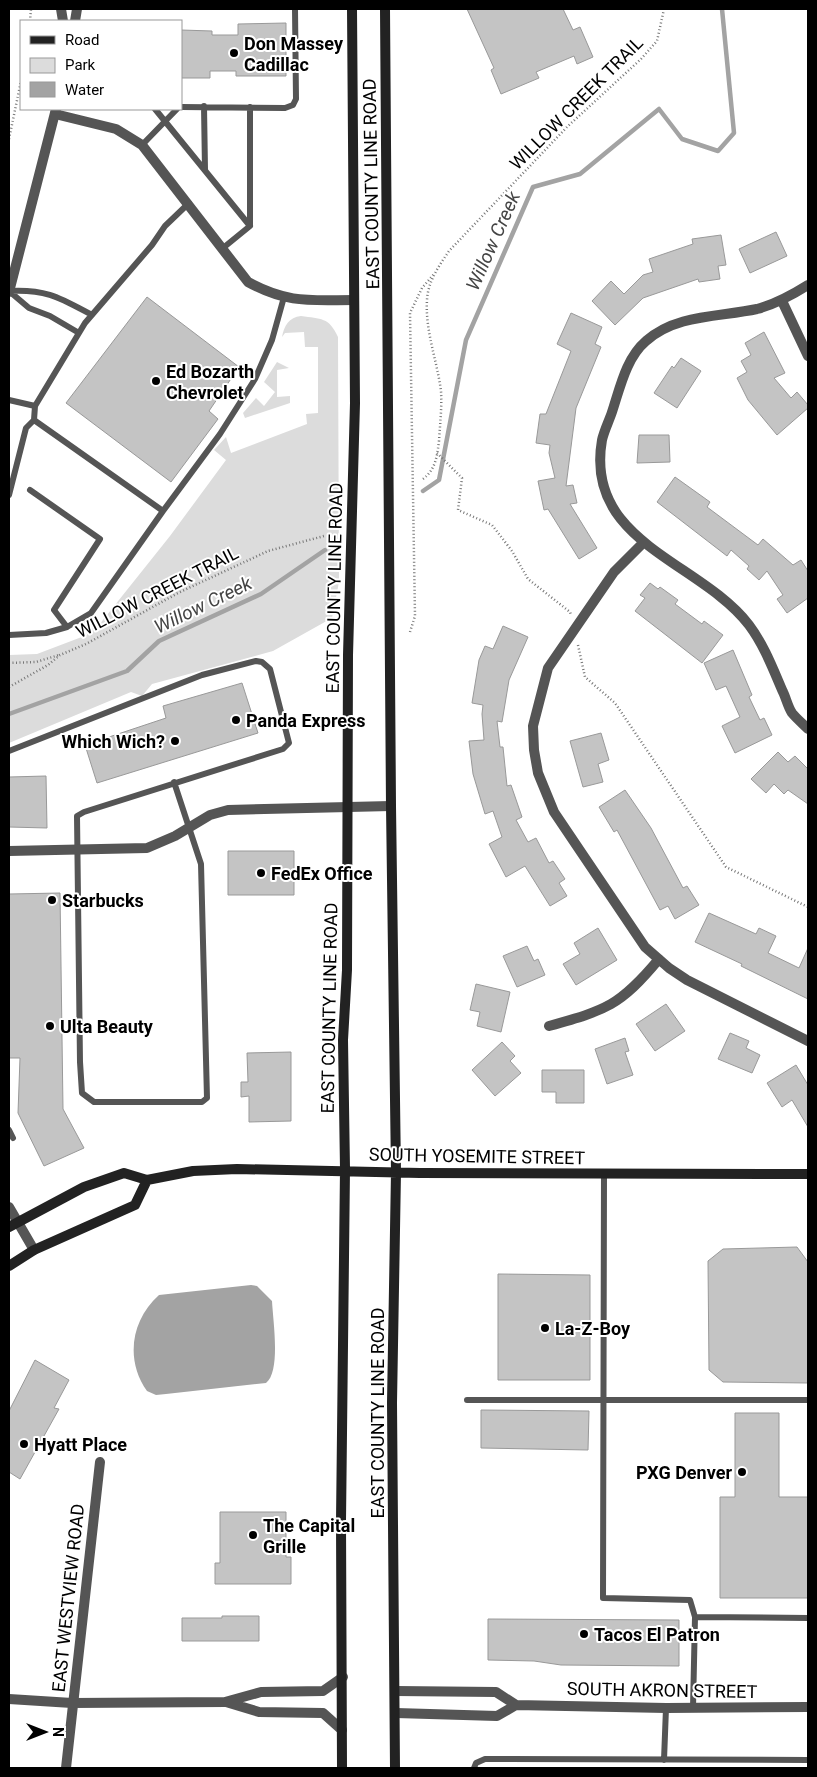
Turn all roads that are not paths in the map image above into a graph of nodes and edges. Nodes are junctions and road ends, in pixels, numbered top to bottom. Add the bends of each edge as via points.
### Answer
1 (295, 9) edge
2 (352, 9) edge
3 (385, 9) edge
4 (204, 106) junction
5 (182, 107) edge
6 (250, 107) junction
7 (156, 110) edge
8 (176, 110) edge
9 (55, 111) edge
10 (165, 120) junction
11 (142, 145) junction
12 (205, 170) junction
13 (188, 204) junction
14 (250, 226) junction
15 (222, 248) junction
16 (808, 285) edge
17 (9, 291) edge
18 (284, 297) junction
19 (354, 300) junction
20 (782, 301) junction
21 (92, 315) junction
22 (79, 333) junction
23 (808, 356) edge
24 (9, 400) edge
25 (35, 406) junction
26 (34, 420) junction
27 (30, 490) dead end
28 (9, 495) edge
29 (163, 511) junction
30 (643, 543) junction
31 (67, 627) junction
32 (9, 635) edge
33 (808, 729) edge
34 (9, 751) edge
35 (174, 782) junction
36 (348, 806) junction
37 (390, 806) junction
38 (189, 828) junction
39 (9, 851) edge
40 (76, 851) junction
41 (659, 960) junction
42 (549, 1026) dead end
43 (808, 1040) edge
44 (9, 1130) edge
45 (14, 1138) dead end
46 (344, 1169) junction
47 (396, 1172) junction
48 (604, 1174) junction
49 (808, 1174) edge
50 (147, 1180) junction
51 (9, 1207) edge
52 (13, 1224) edge
53 (34, 1250) junction
54 (9, 1266) edge
55 (467, 1400) dead end
56 (808, 1400) edge
57 (603, 1401) junction
58 (100, 1462) dead end
59 (695, 1617) junction
60 (808, 1618) edge
61 (343, 1677) junction
62 (396, 1692) junction
63 (9, 1699) edge
64 (225, 1702) junction
65 (72, 1703) junction
66 (516, 1704) junction
67 (808, 1707) edge
68 (666, 1708) junction
69 (693, 1708) junction
70 (396, 1713) junction
71 (342, 1730) junction
72 (664, 1760) junction
73 (808, 1760) edge
74 (66, 1768) edge
75 (342, 1768) edge
76 (395, 1768) edge
77 (474, 1768) edge

1 - 6 lane via 296,99 293,105 285,108
2 - 19 main road, EAST COUNTY LINE ROAD
3 - 37 main road, EAST COUNTY LINE ROAD
4 - 5 lane
4 - 6 lane
4 - 12 lane
6 - 14 lane
7 - 10 lane
8 - 10 lane
9 - 11 street via 116,129
9 - 17 street
10 - 11 lane
10 - 12 lane
11 - 13 street
12 - 14 lane
13 - 15 street
13 - 21 lane via 165,226
14 - 15 lane
15 - 18 street via 248,282
16 - 20 street
17 - 21 lane via 33,289 58,297
17 - 22 lane via 29,308
18 - 19 street
18 - 29 lane via 272,340 255,379 220,434
19 - 36 main road, EAST COUNTY LINE ROAD
20 - 23 street
20 - 30 street via 665,328 645,341 629,361 602,440 601,471 620,519
21 - 22 lane
22 - 25 lane
24 - 25 lane
25 - 26 lane
26 - 28 lane via 26,428
26 - 29 lane
27 - 31 lane via 100,539 54,610
29 - 31 lane via 91,613
30 - 33 street via 725,600 748,624 763,646 792,713
30 - 41 street via 614,572 548,668 533,726 538,773 554,812 636,936
31 - 32 lane via 46,634
34 - 35 lane via 202,676 256,661 268,665 289,743 287,746
35 - 38 lane
35 - 40 lane via 77,816
36 - 37 street
36 - 38 street via 228,810 210,815
36 - 46 main road, EAST COUNTY LINE ROAD
37 - 47 main road, EAST COUNTY LINE ROAD
38 - 40 street via 148,848
38 - 40 lane via 201,864 209,1088 207,1098 202,1102 94,1102 82,1092
39 - 40 street
41 - 42 street via 613,1005
41 - 43 street via 687,980
44 - 45 lane
46 - 47 main road, SOUTH YOSEMITE STREET
46 - 50 main road, SOUTH YOSEMITE STREET via 210,1170
46 - 61 main road, EAST COUNTY LINE ROAD
47 - 48 main road, SOUTH YOSEMITE STREET
47 - 62 main road, EAST COUNTY LINE ROAD via 392,1432
48 - 49 main road, SOUTH YOSEMITE STREET
48 - 57 lane
50 - 52 main road, SOUTH YOSEMITE STREET via 124,1173 110,1177
50 - 53 main road via 136,1205
51 - 52 street
52 - 53 street
53 - 54 main road
55 - 57 lane
56 - 57 lane
57 - 59 lane via 603,1598 690,1600
58 - 65 street, EAST WESTVIEW ROAD
59 - 60 lane
59 - 69 lane
61 - 64 street via 323,1691 261,1692
61 - 71 main road, EAST COUNTY LINE ROAD
62 - 66 street, SOUTH AKRON STREET via 496,1692
62 - 70 main road, EAST COUNTY LINE ROAD
63 - 65 street
64 - 65 street
64 - 71 street via 260,1712 322,1713
65 - 74 street, EAST WESTVIEW ROAD
66 - 68 street, SOUTH AKRON STREET
66 - 70 street via 497,1716
67 - 69 street, SOUTH AKRON STREET
68 - 69 street, SOUTH AKRON STREET
68 - 72 lane
70 - 76 main road, EAST COUNTY LINE ROAD
71 - 75 main road, EAST COUNTY LINE ROAD
72 - 73 lane
72 - 77 lane via 485,1759 476,1763

